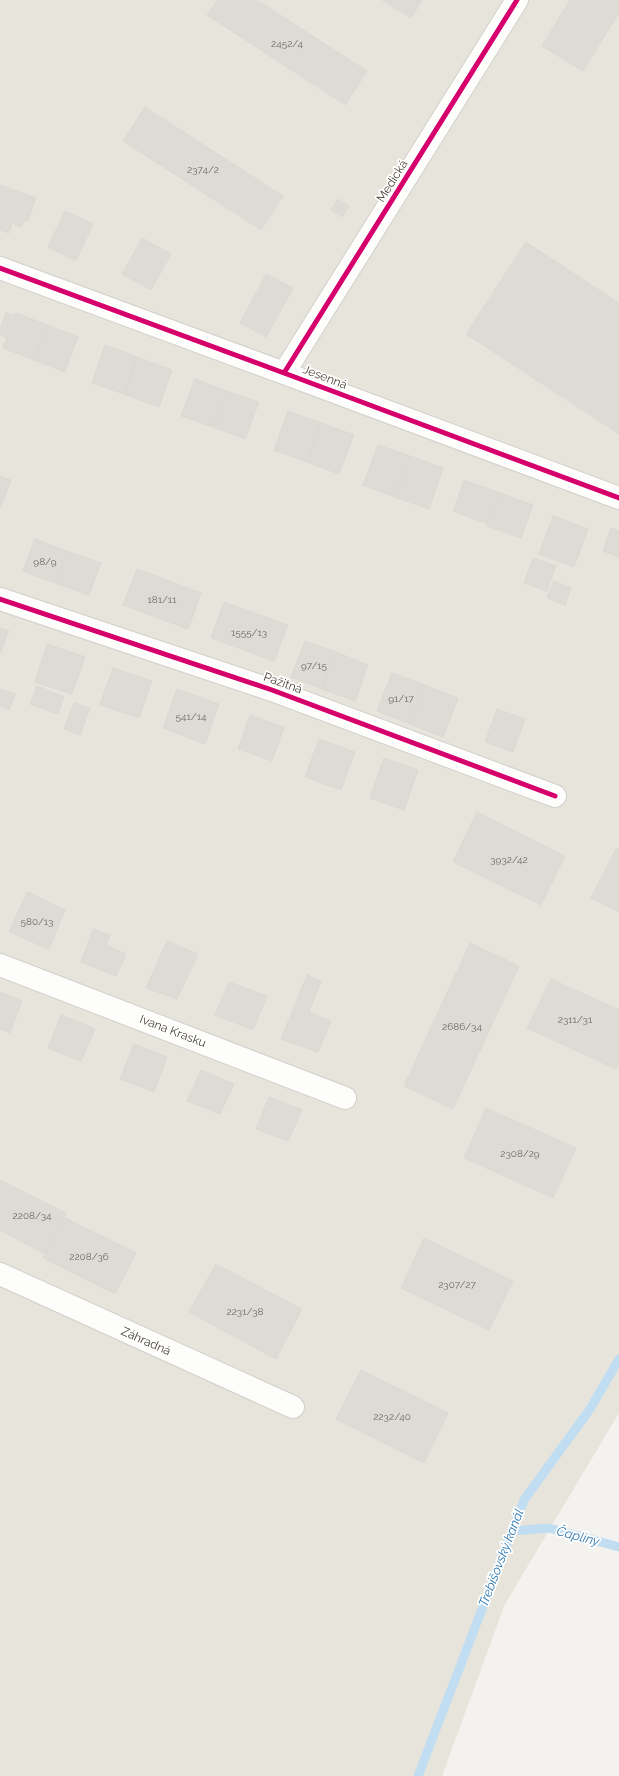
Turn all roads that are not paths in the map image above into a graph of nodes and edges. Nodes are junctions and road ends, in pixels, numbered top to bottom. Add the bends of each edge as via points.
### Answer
1 (517, 0) edge
2 (0, 268) edge
3 (284, 373) junction
4 (619, 498) edge
5 (0, 599) edge
6 (555, 796) dead end
7 (0, 965) edge
8 (345, 1098) dead end
9 (0, 1274) edge
10 (293, 1407) dead end

1 - 3 street, Medická
2 - 3 street, Jesenná
3 - 4 street, Jesenná
5 - 6 street, Pažitná via 272,690
7 - 8 street, Ivana Krasku
9 - 10 street, Záhradná

